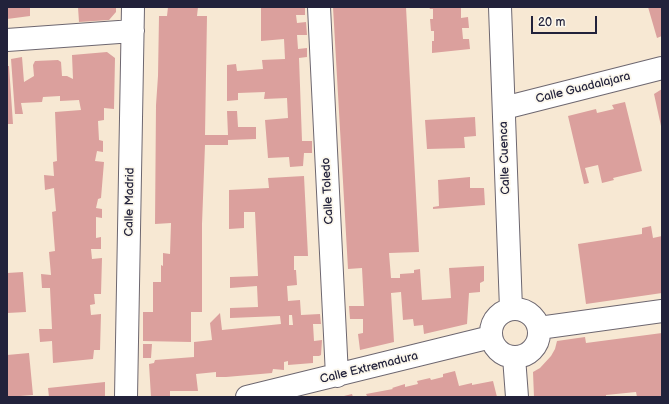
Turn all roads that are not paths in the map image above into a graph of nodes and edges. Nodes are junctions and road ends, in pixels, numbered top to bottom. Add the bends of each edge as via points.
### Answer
1 (133, 7) edge
2 (319, 7) edge
3 (500, 7) edge
4 (133, 31) junction
5 (7, 40) edge
6 (662, 68) edge
7 (504, 108) junction
8 (511, 309) junction
9 (662, 311) edge
10 (539, 328) junction
11 (491, 337) junction
12 (514, 357) junction
13 (338, 376) junction
14 (126, 397) edge
15 (247, 397) edge
16 (517, 397) edge

1 - 4 street, Calle Madrid
2 - 13 street, Calle Toledo
3 - 7 street, Calle Cuenca
4 - 5 street
4 - 14 street, Calle Madrid
6 - 7 street, Calle Guadalajara
7 - 8 street, Calle Cuenca
8 - 10 street via 526,311 532,315
8 - 11 street via 504,311 493,322
9 - 10 street
10 - 12 street via 538,342 534,349 528,354
11 - 12 street via 499,351
11 - 13 street, Calle Extremadura
12 - 16 street
13 - 15 street, Calle Extremadura

